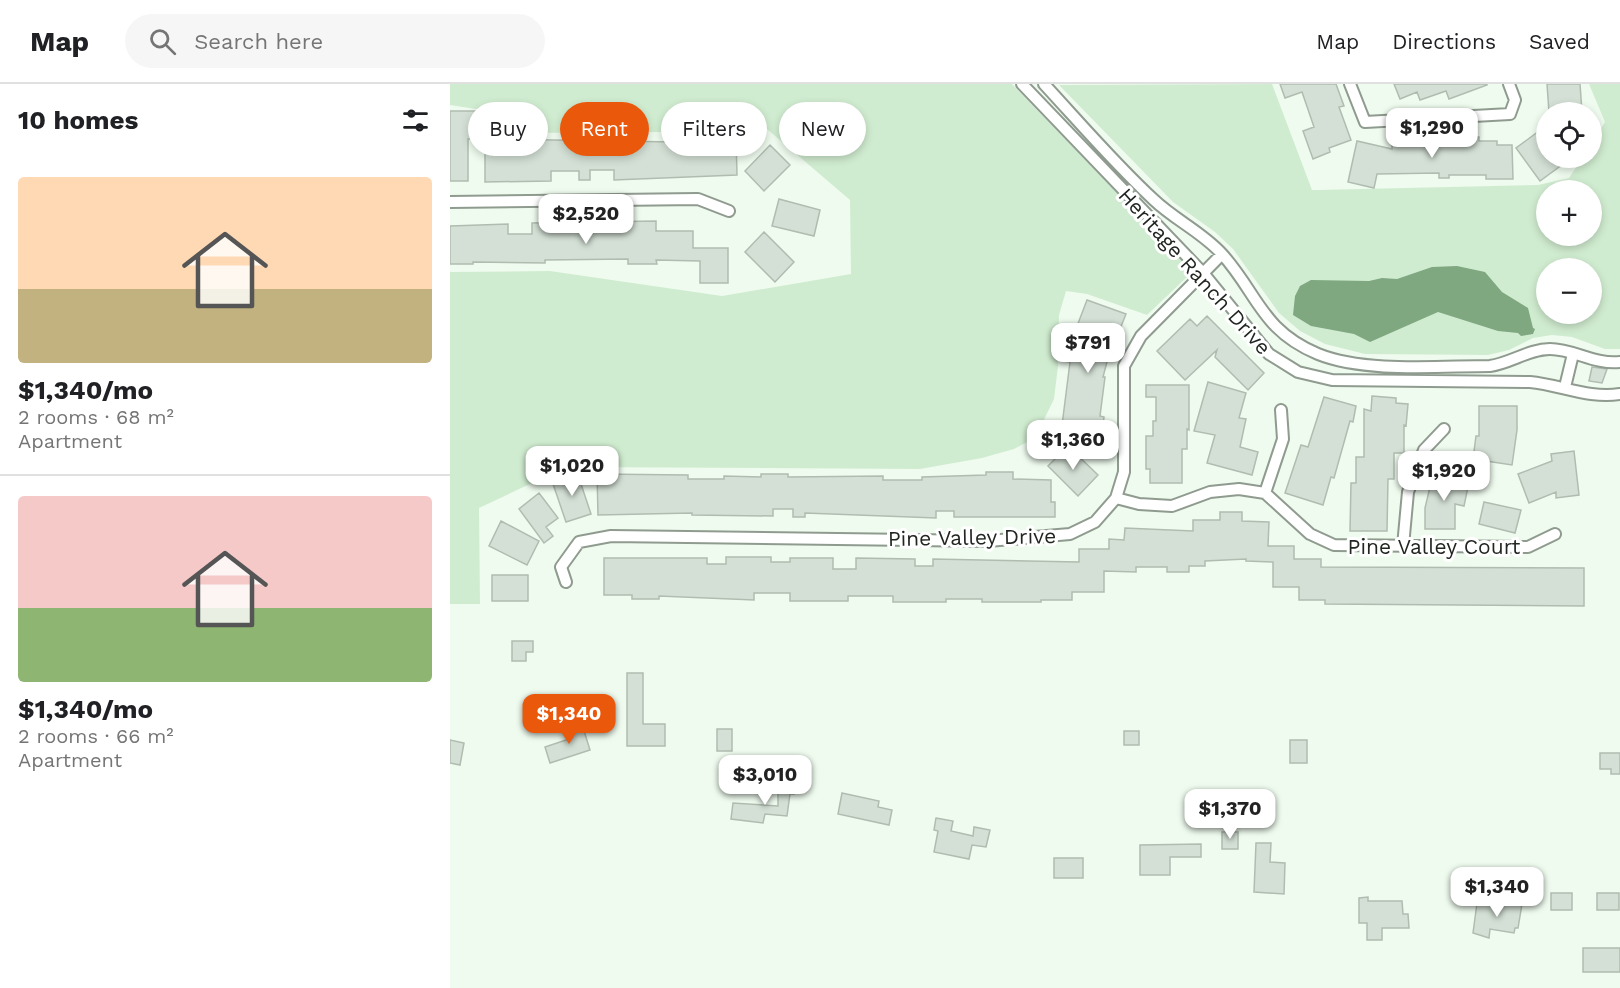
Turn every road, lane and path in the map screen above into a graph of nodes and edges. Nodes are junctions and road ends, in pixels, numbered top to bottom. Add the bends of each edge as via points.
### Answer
1 (1044, 84) edge
2 (1350, 84) edge
3 (1509, 84) edge
4 (1027, 85) edge
5 (450, 202) edge
6 (729, 211) dead end
7 (1222, 254) junction
8 (1203, 273) junction
9 (1573, 354) junction
10 (1620, 362) edge
11 (1564, 387) junction
12 (1620, 394) edge
13 (1281, 410) dead end
14 (1444, 429) dead end
15 (1265, 493) junction
16 (1116, 498) junction
17 (1555, 534) dead end
18 (1403, 546) junction
19 (566, 582) dead end

1 - 7 street, Heritage Ranch Drive via 1154,201
2 - 3 street via 1365,122 1510,114 1515,100
4 - 8 street, Heritage Ranch Drive
5 - 6 street via 698,199
7 - 8 street, Pine Valley Drive
7 - 9 street, Heritage Ranch Drive via 1276,327 1303,346 1340,361 1490,366 1544,349
8 - 11 street, Heritage Ranch Drive via 1269,354 1310,376 1343,381 1522,382
8 - 16 street, Pine Valley Drive via 1141,336 1124,366 1124,472
9 - 10 street, Heritage Ranch Drive
9 - 11 street
11 - 12 street, Heritage Ranch Drive via 1595,395
13 - 15 street via 1283,439
14 - 18 street via 1424,450 1408,492
15 - 16 street via 1239,489 1210,492 1172,506
15 - 18 street, Pine Valley Court via 1310,534 1334,545
16 - 19 street, Pine Valley Drive via 1095,522 1070,534 988,541 611,536 579,542 561,567
17 - 18 street, Pine Valley Court via 1528,547

